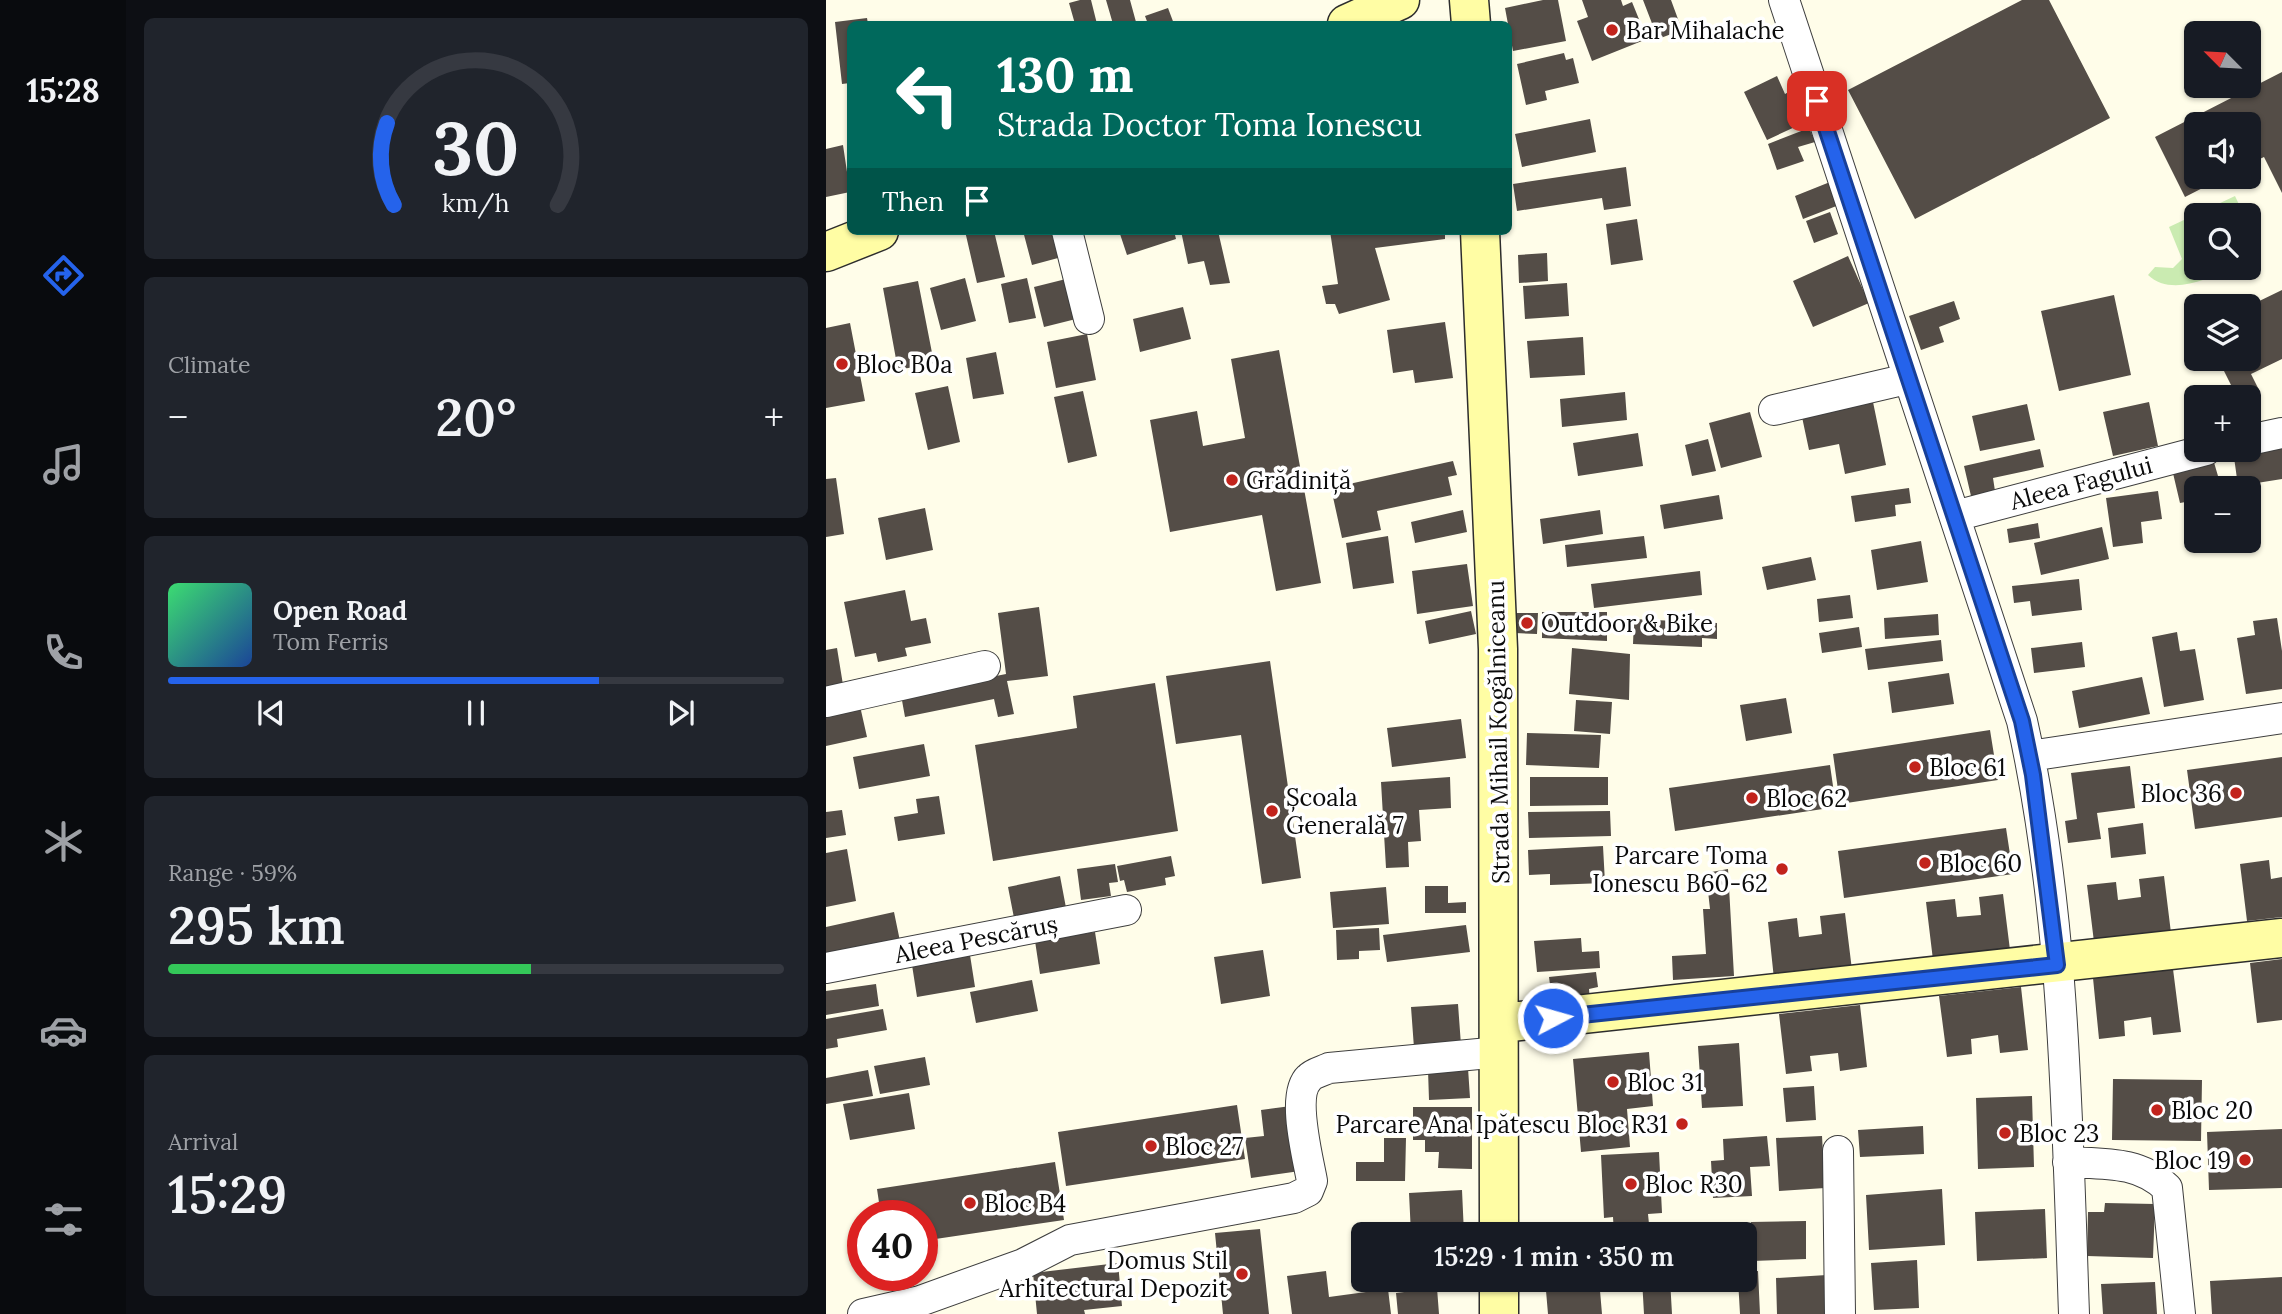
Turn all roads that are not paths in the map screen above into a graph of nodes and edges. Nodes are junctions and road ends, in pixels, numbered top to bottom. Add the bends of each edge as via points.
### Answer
1 (1400, 0) edge
2 (1469, 0) edge
3 (1784, 0) edge
4 (1354, 21) edge
5 (1471, 21) edge
6 (869, 235) edge
7 (1068, 235) edge
8 (1480, 235) edge
9 (826, 252) edge
10 (1088, 319) dead end
11 (1907, 379) junction
12 (1774, 410) dead end
13 (2282, 433) edge
14 (2261, 437) edge
15 (2184, 456) edge
16 (1955, 516) junction
17 (985, 666) dead end
18 (826, 702) edge
19 (2282, 718) edge
20 (2030, 756) junction
21 (1126, 910) dead end
22 (2282, 938) edge
23 (2057, 965) junction
24 (826, 968) edge
25 (1501, 1037) junction
26 (1838, 1151) dead end
27 (2068, 1162) junction
28 (1499, 1222) edge
29 (1499, 1292) edge
30 (863, 1314) edge
31 (1499, 1314) edge
32 (1840, 1314) edge
33 (2074, 1314) edge
34 (2179, 1314) edge

1 - 4 street
2 - 5 street
3 - 11 street
6 - 9 street
7 - 10 street
8 - 25 street, Strada Mihail Kogălniceanu via 1498,649
11 - 12 street
11 - 16 street
13 - 14 street
15 - 16 street, Aleea Fagului
16 - 20 street
17 - 18 street
19 - 20 street
20 - 23 street
21 - 24 street, Aleea Pescăruș
22 - 23 street
23 - 25 street
23 - 27 street
25 - 28 street, Strada Mihail Kogălniceanu
25 - 30 street via 1329,1068 1309,1077 1301,1089 1301,1112 1312,1181 1308,1191 1294,1198 1070,1240 1023,1264 933,1296
26 - 32 street
27 - 33 street
27 - 34 street via 2128,1165 2153,1174 2166,1188
29 - 31 street

